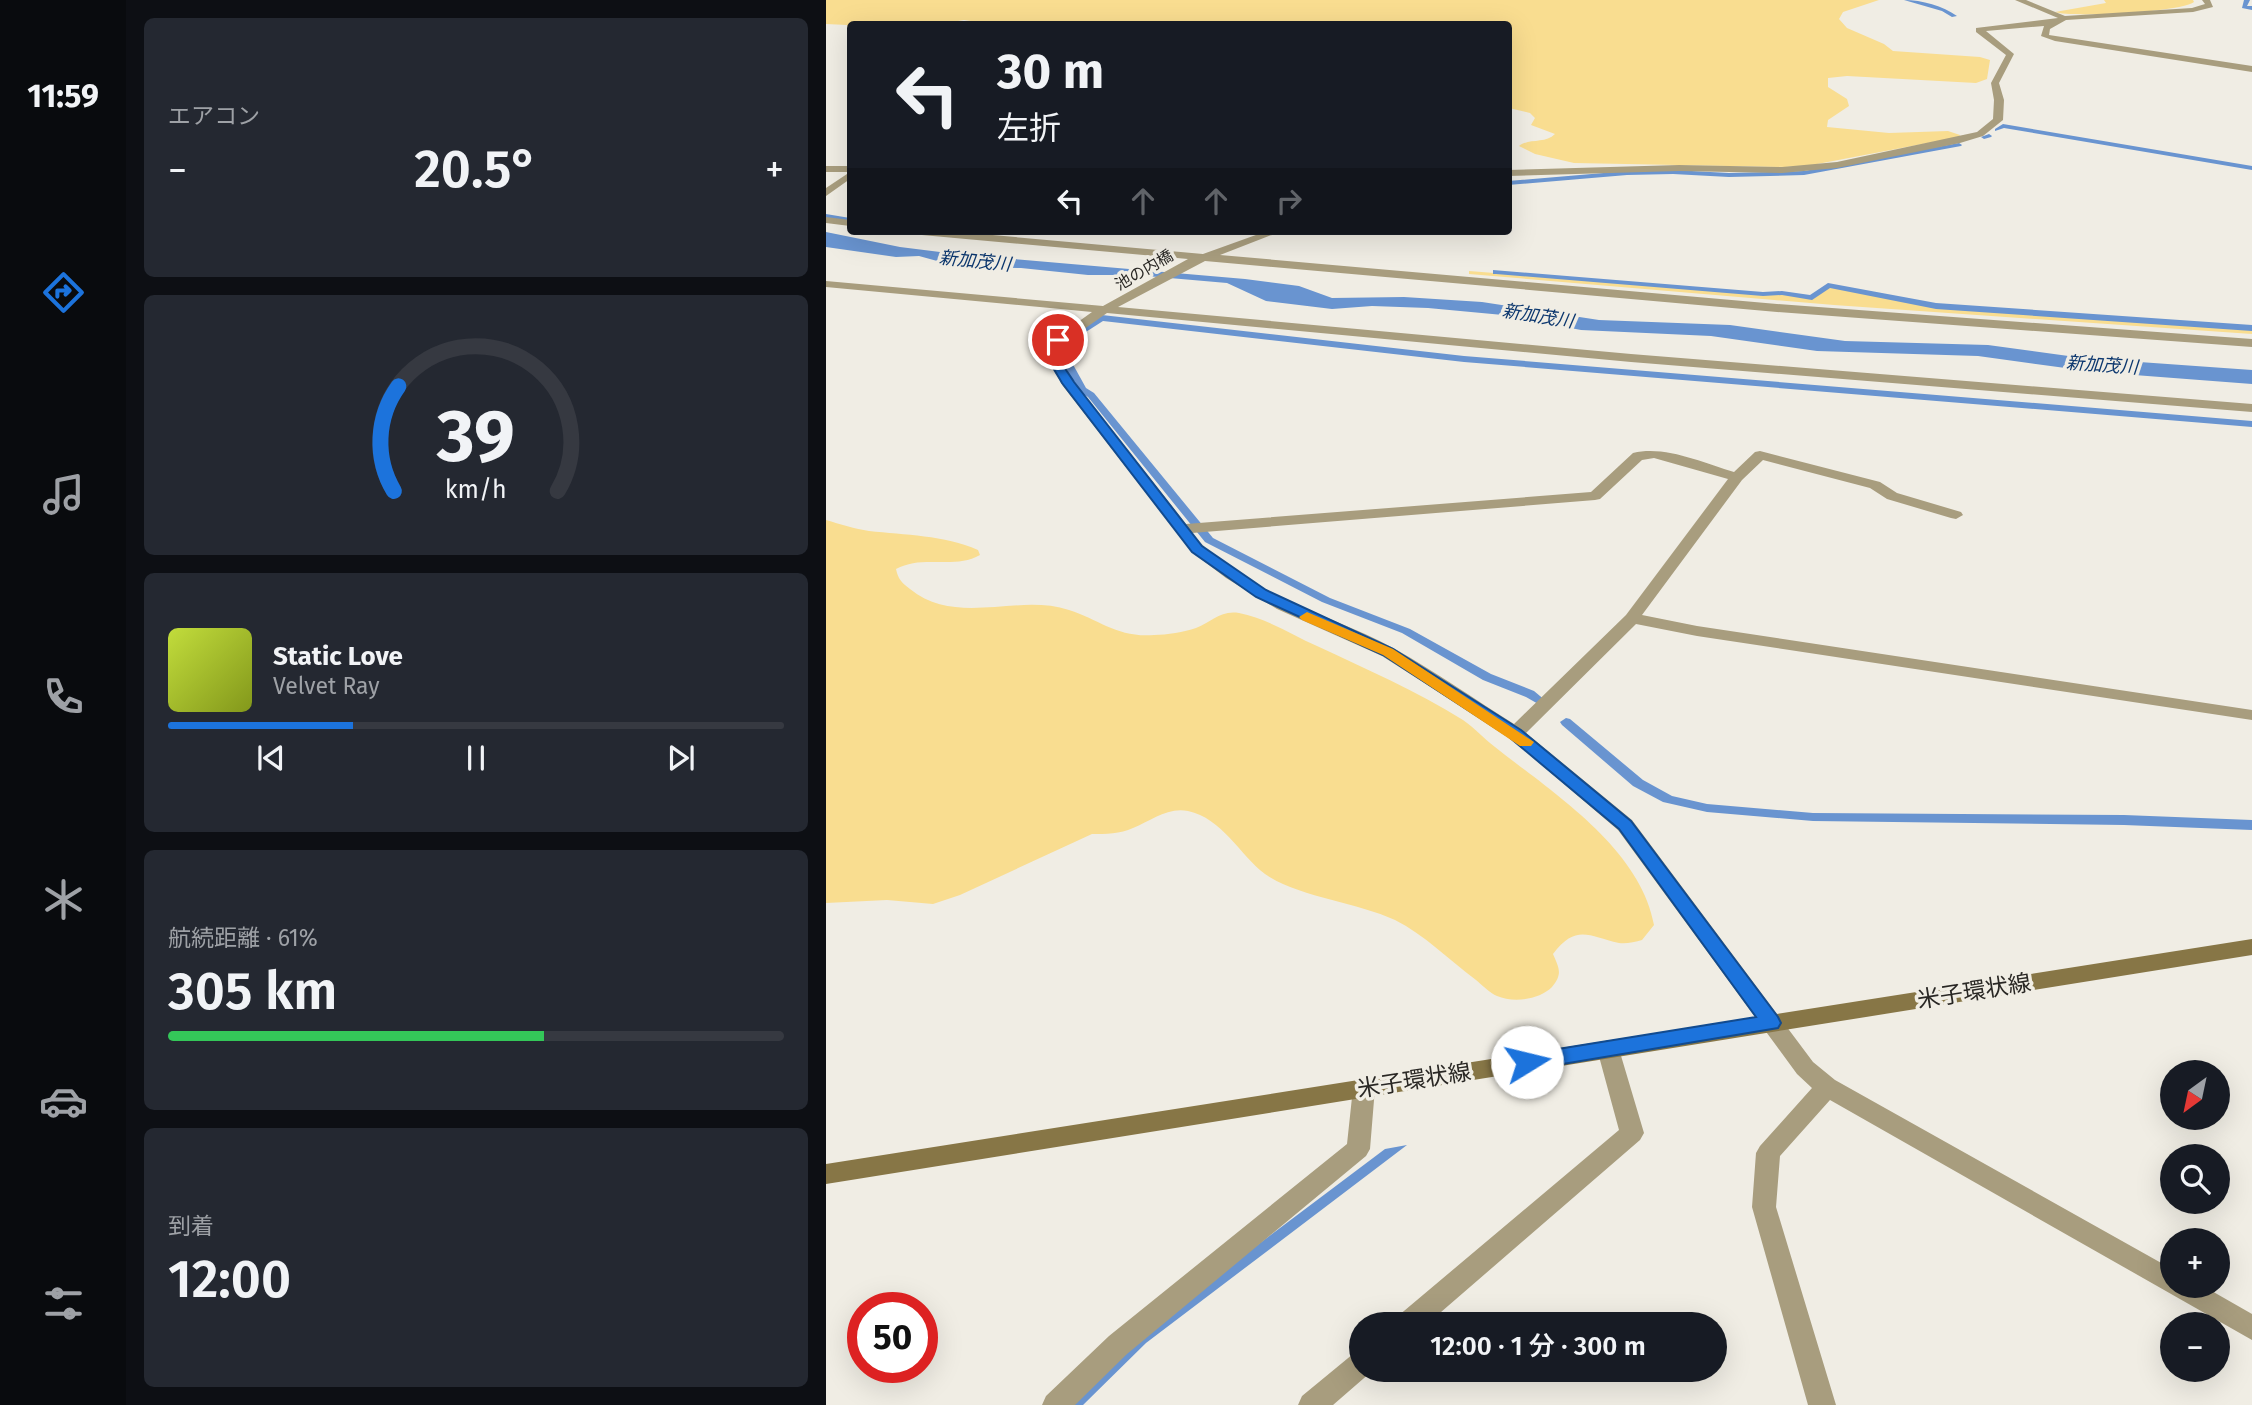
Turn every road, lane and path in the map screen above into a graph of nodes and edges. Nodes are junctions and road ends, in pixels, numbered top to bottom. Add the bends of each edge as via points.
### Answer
1 (2019, 0) edge
2 (2206, 0) edge
3 (2064, 18) junction
4 (2052, 23) junction
5 (2252, 69) edge
6 (826, 169) edge
7 (847, 169) edge
8 (1512, 173) edge
9 (847, 178) edge
10 (847, 190) edge
11 (826, 193) edge
12 (826, 193) edge
13 (826, 220) edge
14 (847, 223) edge
15 (954, 235) edge
16 (1266, 235) edge
17 (1203, 258) junction
18 (826, 284) edge
19 (1111, 307) junction
20 (2252, 343) edge
21 (2252, 408) edge
22 (1737, 477) junction
23 (1956, 515) dead end
24 (1182, 529) junction
25 (1632, 618) junction
26 (2252, 715) edge
27 (1515, 733) junction
28 (2252, 947) edge
29 (1771, 1023) junction
30 (1608, 1049) junction
31 (1827, 1087) junction
32 (1364, 1088) junction
33 (826, 1174) edge
34 (2160, 1275) edge
35 (2200, 1298) edge
36 (1422, 1312) edge
37 (2252, 1328) edge
38 (1349, 1374) edge
39 (1056, 1405) edge
40 (1312, 1405) edge
41 (1822, 1405) edge

1 - 3 street
2 - 3 street via 2210,5 2193,10
3 - 4 street
4 - 5 street via 2045,36 2055,39
4 - 8 street via 1979,30 2010,54 1996,83 1998,120 1980,134 1957,141 1782,170
6 - 7 street
9 - 11 street
10 - 12 street
13 - 14 street
15 - 17 street
16 - 17 street, 池の内橋
17 - 19 street, 池の内橋
17 - 20 street
18 - 19 street
19 - 21 street via 1631,358
19 - 24 street, 池の内橋 via 1061,337 1052,356
22 - 23 street via 1760,455 1875,485 1892,496
22 - 24 street via 1665,457 1638,456 1595,496
22 - 25 street
24 - 27 street via 1197,549 1256,591 1388,652
25 - 26 street
25 - 27 street
27 - 29 street via 1625,825
28 - 29 main road, 米子環状線
29 - 30 main road, 米子環状線
29 - 31 street via 1805,1068
30 - 32 main road, 米子環状線
30 - 36 street via 1632,1133
31 - 34 street
31 - 41 street via 1768,1153 1764,1207
32 - 33 main road, 米子環状線
32 - 39 street via 1358,1149 1118,1345
35 - 37 street
38 - 40 street

